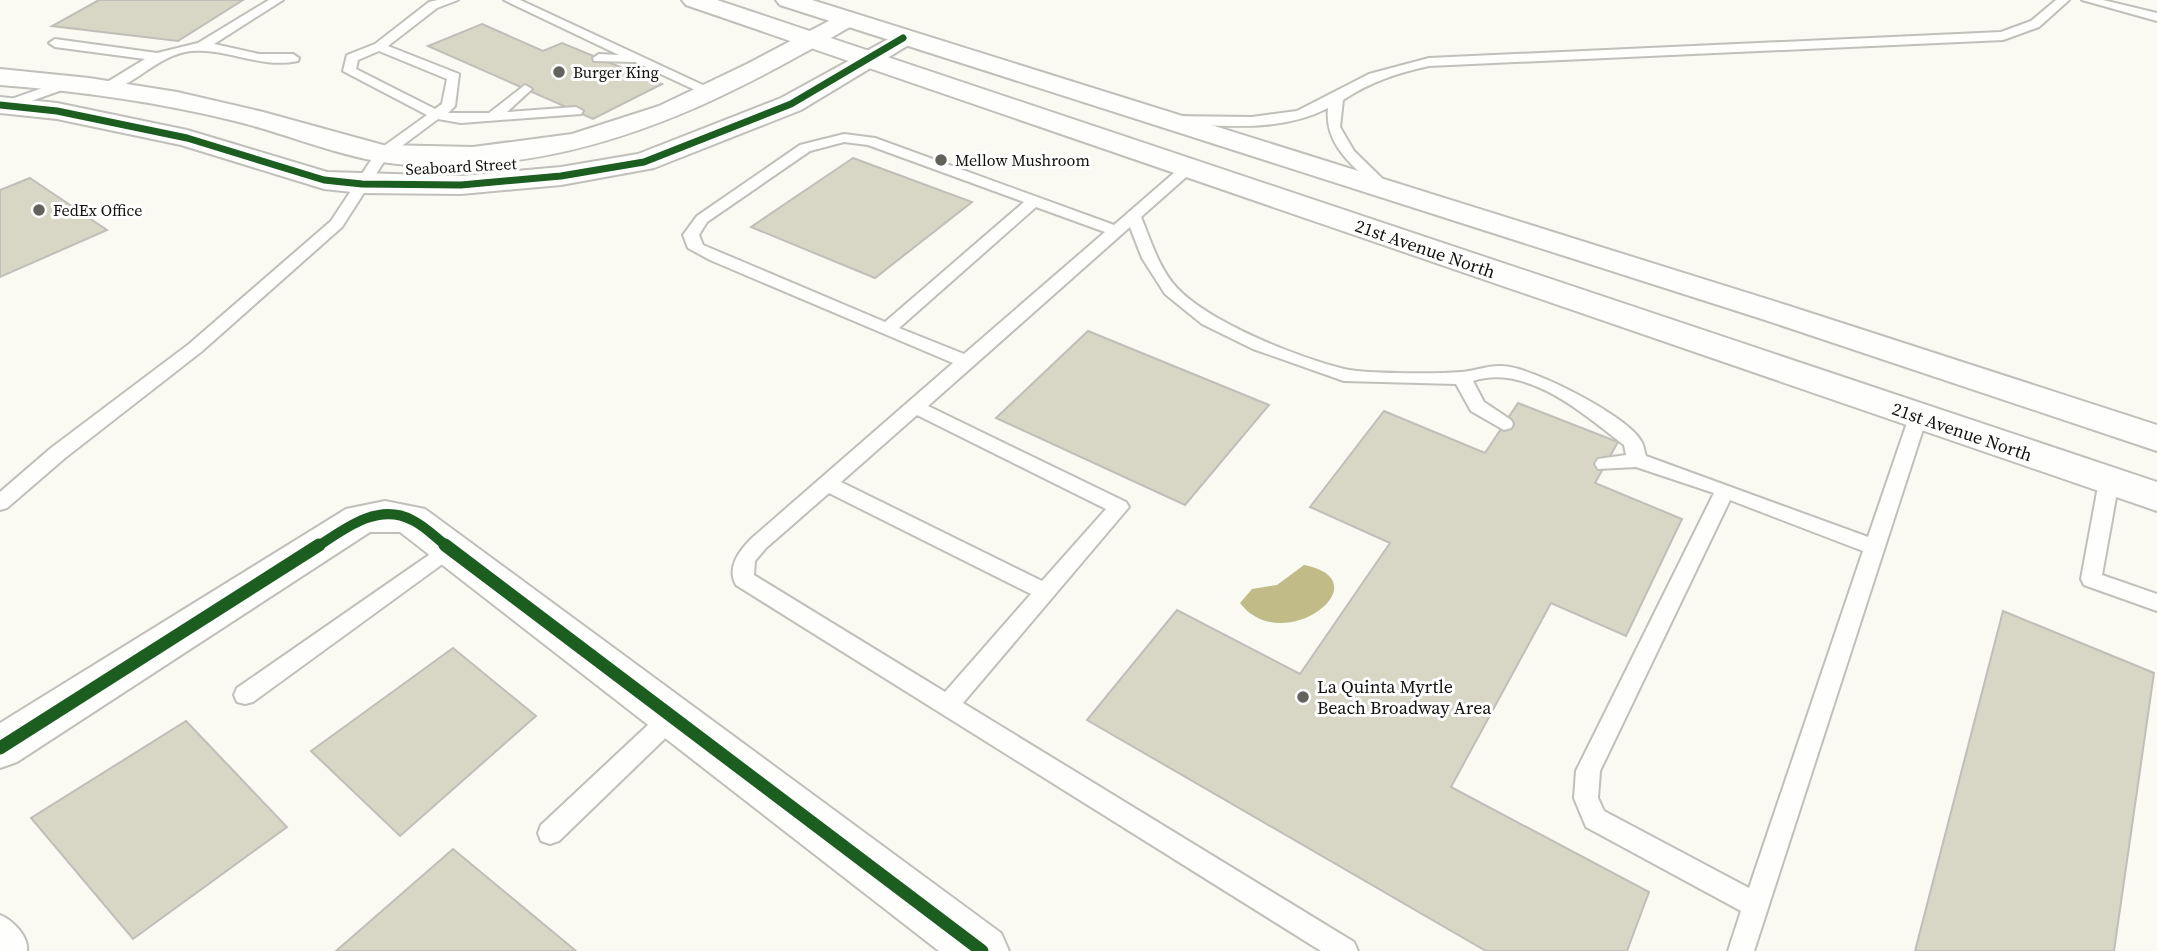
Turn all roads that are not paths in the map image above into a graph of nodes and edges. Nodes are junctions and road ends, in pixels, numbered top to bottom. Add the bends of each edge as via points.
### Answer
1 (277, 0) edge
2 (452, 0) edge
3 (510, 0) edge
4 (694, 0) edge
5 (788, 0) edge
6 (2063, 0) edge
7 (2088, 0) edge
8 (2157, 17) edge
9 (846, 19) junction
10 (903, 37) junction
11 (811, 40) junction
12 (55, 43) dead end
13 (201, 47) junction
14 (379, 47) junction
15 (156, 57) junction
16 (293, 58) dead end
17 (599, 58) dead end
18 (639, 59) junction
19 (862, 59) junction
20 (621, 67) dead end
21 (0, 77) edge
22 (644, 77) dead end
23 (71, 82) junction
24 (109, 87) junction
25 (525, 89) dead end
26 (713, 93) junction
27 (1336, 100) junction
28 (552, 101) dead end
29 (2, 107) edge
30 (576, 111) dead end
31 (437, 115) junction
32 (494, 116) junction
33 (1167, 120) junction
34 (383, 154) junction
35 (1188, 168) junction
36 (362, 184) junction
37 (1387, 190) junction
38 (1034, 201) junction
39 (1134, 217) junction
40 (1117, 231) junction
41 (887, 330) junction
42 (966, 362) junction
43 (1464, 378) junction
44 (915, 407) junction
45 (1918, 417) junction
46 (1504, 424) dead end
47 (2157, 438) edge
48 (1637, 460) junction
49 (1605, 464) dead end
50 (2109, 481) junction
51 (827, 483) junction
52 (1725, 491) junction
53 (2157, 497) edge
54 (0, 503) edge
55 (452, 547) junction
56 (1874, 547) junction
57 (1045, 592) junction
58 (2157, 603) edge
59 (245, 695) dead end
60 (947, 705) junction
61 (673, 716) junction
62 (0, 748) edge
63 (550, 833) dead end
64 (1756, 905) junction
65 (0, 928) edge
66 (9, 951) edge
67 (982, 951) edge
68 (1345, 951) edge
69 (1741, 951) edge

1 - 13 lane
2 - 14 lane via 433,5
3 - 18 lane
4 - 11 street, 21st Avenue North
5 - 9 street
6 - 27 lane via 2035,24 2003,36 1429,62 1358,84
7 - 8 lane
9 - 10 street
9 - 11 street, Seaboard Street
10 - 19 street, Seaboard Street
10 - 33 street
11 - 19 street, 21st Avenue North
11 - 26 street, Seaboard Street
12 - 15 lane
13 - 15 lane
13 - 16 lane via 278,62
14 - 31 lane via 454,78 448,106
14 - 31 lane via 352,58 349,71
15 - 24 lane
17 - 18 lane
18 - 20 lane
18 - 22 lane
18 - 26 lane
19 - 35 street, 21st Avenue North
19 - 36 street, Seaboard Street via 791,104 644,162 461,186
21 - 23 street, Seaboard Street
23 - 24 street, Seaboard Street
23 - 29 lane
24 - 34 street, Seaboard Street via 236,113
25 - 32 lane
26 - 34 street, Seaboard Street via 636,127 568,144 495,155
27 - 33 lane via 1301,114 1264,120
27 - 37 lane via 1333,127 1348,153
28 - 32 lane
29 - 36 street, Seaboard Street via 57,111 187,138 324,180
30 - 32 lane
31 - 32 lane via 461,119
31 - 34 lane
33 - 37 street
34 - 36 lane
35 - 39 lane
35 - 45 street, 21st Avenue North
36 - 54 lane via 337,224 195,348
37 - 47 street
38 - 40 lane
38 - 41 lane
38 - 41 lane via 870,141 844,138 805,148 702,219 691,235 696,248
39 - 40 lane
39 - 43 lane via 1150,258 1171,291 1228,330 1344,375
40 - 42 lane
41 - 42 lane
42 - 44 lane
43 - 46 lane via 1475,407
43 - 48 lane via 1478,370 1533,376 1633,442
44 - 51 lane
44 - 57 lane via 1119,507
45 - 50 street, 21st Avenue North
45 - 56 lane
48 - 49 lane
48 - 52 lane
50 - 53 street, 21st Avenue North
50 - 58 lane via 2091,579
51 - 57 lane
51 - 60 lane via 758,542 746,559 743,579
52 - 56 lane
52 - 64 lane via 1588,771 1586,798 1595,819
55 - 59 lane
55 - 61 street
55 - 62 street via 411,519 386,515 360,519
56 - 64 lane
57 - 60 lane
60 - 68 lane
61 - 63 lane
61 - 67 street
64 - 69 lane
65 - 66 lane via 15,947

